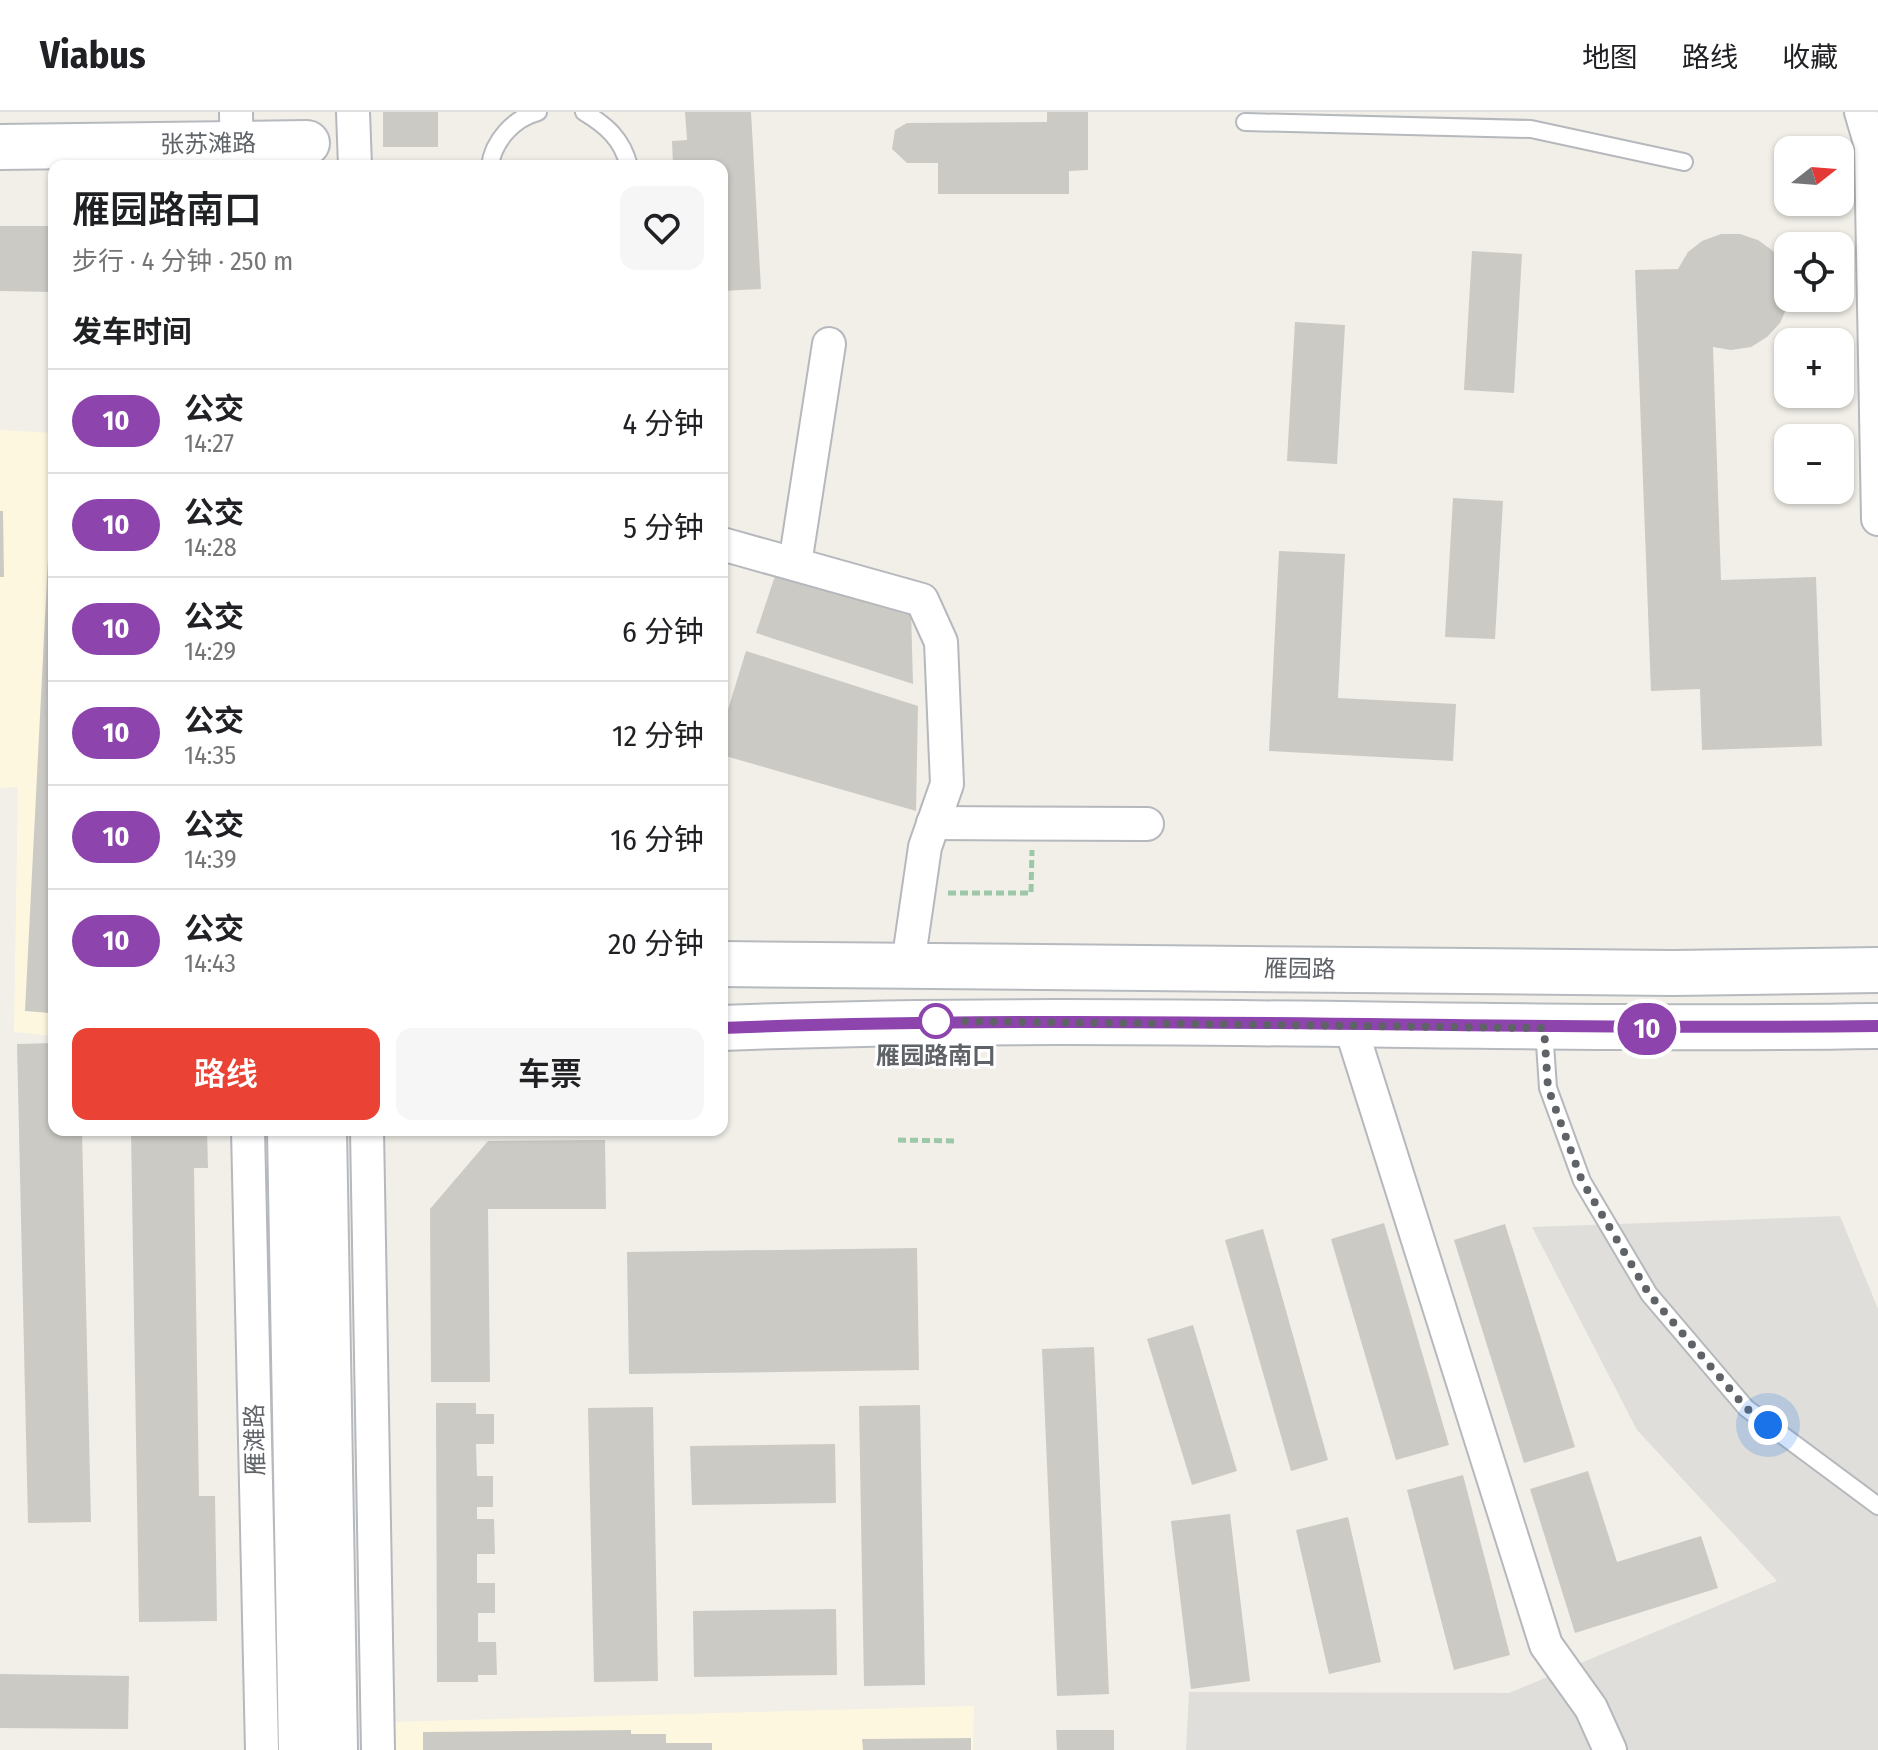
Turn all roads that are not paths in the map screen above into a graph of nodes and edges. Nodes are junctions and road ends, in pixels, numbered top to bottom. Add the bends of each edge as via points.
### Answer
1 (538, 112) edge
2 (584, 112) edge
3 (1861, 112) edge
4 (1370, 118) edge
5 (1245, 122) dead end
6 (354, 139) edge
7 (272, 140) edge
8 (0, 147) edge
9 (491, 160) edge
10 (627, 160) edge
11 (1684, 162) dead end
12 (829, 344) dead end
13 (1878, 519) edge
14 (728, 546) edge
15 (795, 564) junction
16 (933, 823) junction
17 (1147, 824) dead end
18 (728, 964) edge
19 (908, 964) junction
20 (1878, 970) edge
21 (1350, 1025) junction
22 (1878, 1026) edge
23 (728, 1028) edge
24 (1544, 1028) junction
25 (248, 1136) edge
26 (290, 1136) edge
27 (324, 1136) edge
28 (367, 1136) edge
29 (1878, 1506) edge
30 (262, 1750) edge
31 (301, 1750) edge
32 (335, 1750) edge
33 (378, 1750) edge
34 (1610, 1750) edge

1 - 9 lane via 506,131
2 - 10 lane via 608,126
3 - 13 street via 1871,146
4 - 5 lane
4 - 11 lane via 1531,129
6 - 7 street
7 - 8 main road, 张苏滩路
12 - 15 street
14 - 15 street
15 - 16 street via 922,600 941,642 947,784
16 - 17 street
16 - 19 street
18 - 19 main road, 雁园路
19 - 20 main road, 雁园路 via 1657,973
21 - 23 main road via 915,1021
21 - 24 main road
21 - 34 street via 1546,1645 1591,1708
22 - 24 main road
24 - 29 lane via 1548,1088 1582,1181 1649,1294 1746,1408
25 - 30 street, 雁滩路
26 - 31 main road, 雁滩路
27 - 32 main road
28 - 33 street

